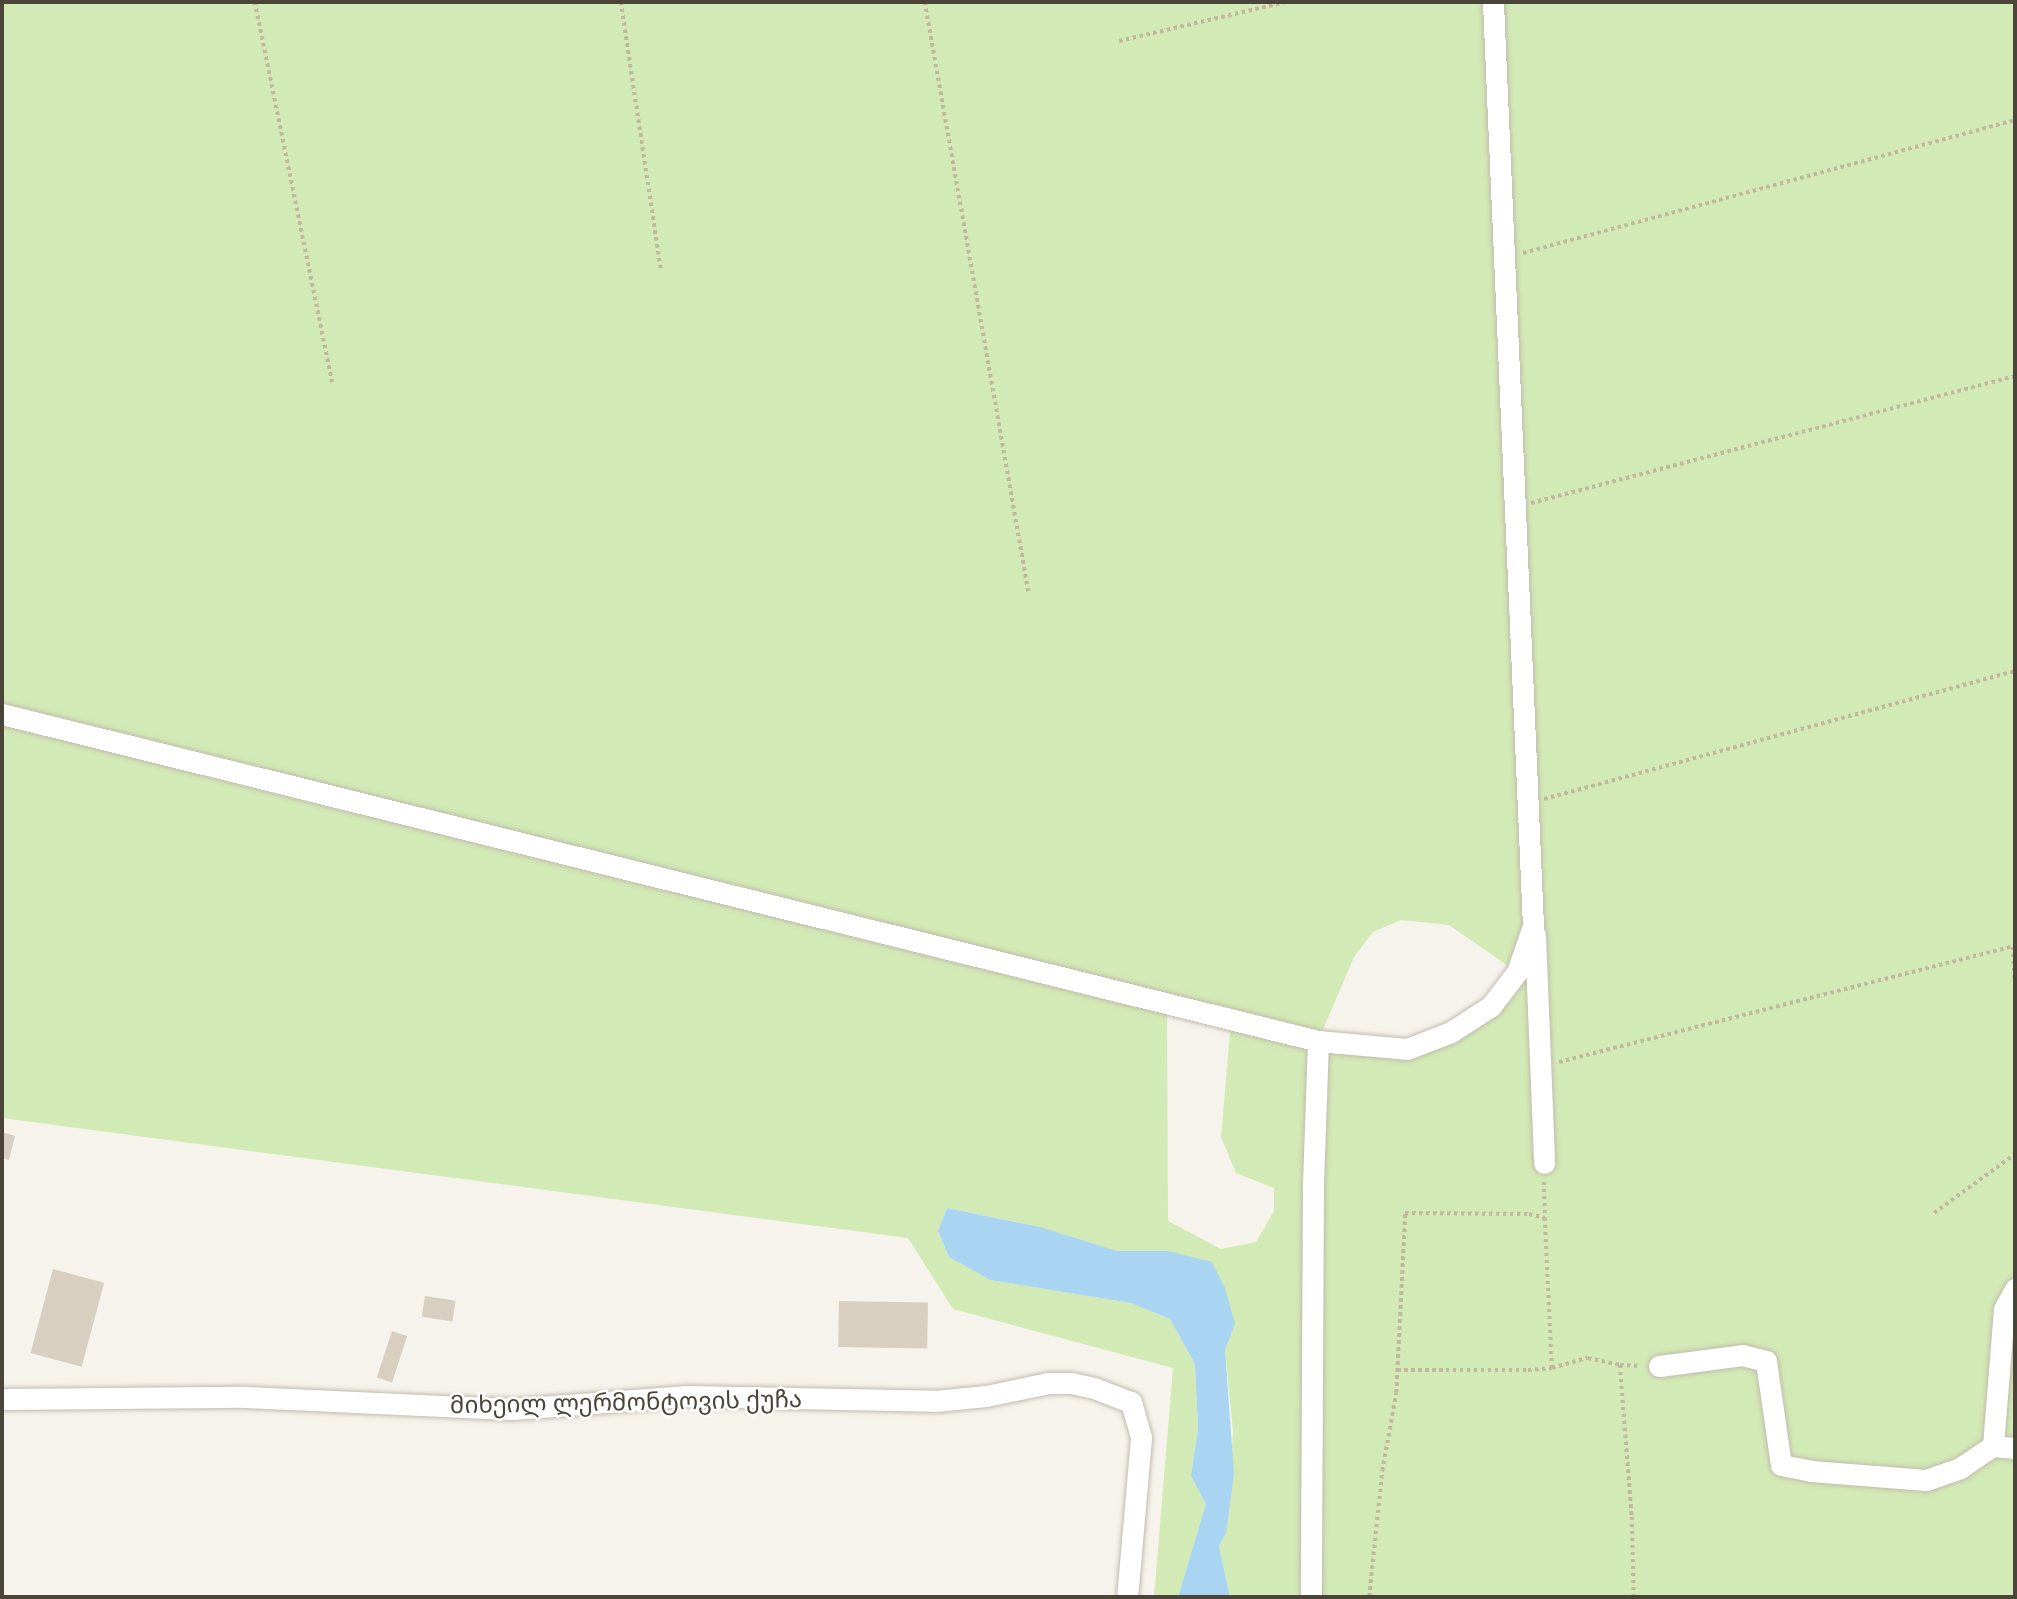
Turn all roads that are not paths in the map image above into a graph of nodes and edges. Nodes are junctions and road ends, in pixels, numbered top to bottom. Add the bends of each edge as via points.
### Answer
1 (1493, 2) edge
2 (2, 714) edge
3 (1534, 912) junction
4 (1318, 1041) junction
5 (1544, 1163) road end
6 (2015, 1289) edge
7 (1659, 1366) road end
8 (2, 1399) edge
9 (1993, 1446) junction
10 (2015, 1448) edge
11 (1126, 1597) edge
12 (1311, 1597) edge

1 - 3 street
2 - 4 street
3 - 4 street via 1517,972 1491,1006 1451,1032 1407,1049
3 - 5 street
4 - 12 street
6 - 9 street via 2004,1309
7 - 9 street via 1742,1355 1766,1361 1781,1465 1926,1480 1960,1468
8 - 11 street, მიხეილ ლერმონტოვის ქუჩა via 246,1397 513,1409 685,1396 935,1401 986,1396 1048,1382 1071,1383 1131,1402 1138,1426 1141,1438
9 - 10 street

